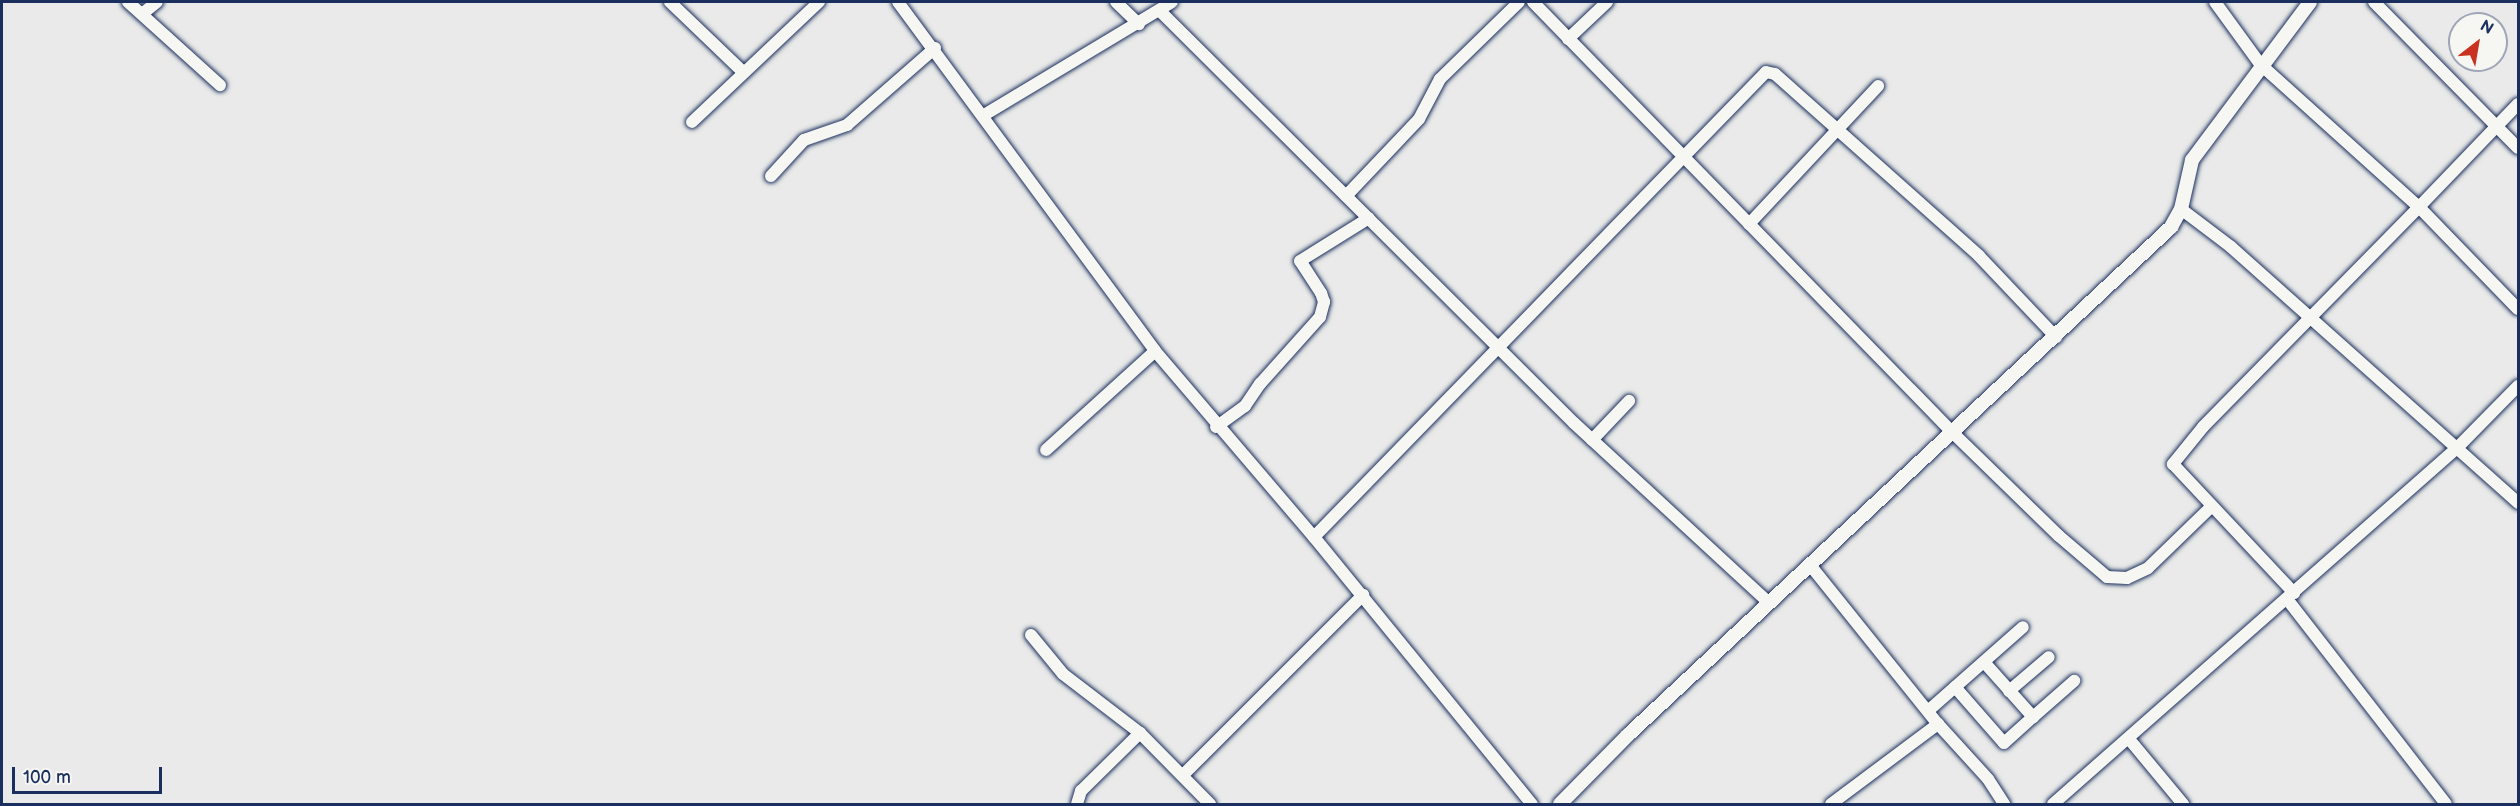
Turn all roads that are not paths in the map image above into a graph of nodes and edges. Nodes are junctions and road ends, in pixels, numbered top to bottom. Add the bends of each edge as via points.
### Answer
1 (128, 2) edge
2 (157, 2) edge
3 (670, 2) edge
4 (819, 2) edge
5 (898, 2) edge
6 (1116, 2) edge
7 (1172, 2) edge
8 (1519, 2) edge
9 (1533, 2) edge
10 (1607, 2) edge
11 (2310, 2) edge
12 (2374, 2) edge
13 (2218, 5) edge
14 (1160, 11) junction
15 (142, 14) junction
16 (1139, 24) junction
17 (1569, 39) junction
18 (935, 48) junction
19 (2260, 64) junction
20 (743, 72) junction
21 (220, 85) dead end
22 (1878, 86) dead end
23 (2518, 105) edge
24 (984, 115) junction
25 (692, 122) dead end
26 (2496, 128) junction
27 (1838, 129) junction
28 (2518, 148) edge
29 (1682, 157) junction
30 (771, 176) dead end
31 (1346, 196) junction
32 (2419, 207) junction
33 (2181, 209) junction
34 (1369, 218) junction
35 (1749, 224) junction
36 (2518, 309) edge
37 (2310, 318) junction
38 (2056, 338) junction
39 (1500, 349) junction
40 (1155, 351) junction
41 (2518, 386) edge
42 (1629, 401) dead end
43 (1216, 426) junction
44 (1952, 432) junction
45 (1592, 440) junction
46 (2458, 447) junction
47 (1046, 450) dead end
48 (2518, 503) edge
49 (2211, 507) junction
50 (1314, 537) junction
51 (1810, 565) junction
52 (1363, 595) junction
53 (2291, 596) junction
54 (1769, 603) junction
55 (2023, 627) dead end
56 (1030, 635) dead end
57 (2049, 657) dead end
58 (1984, 662) junction
59 (2074, 681) dead end
60 (1955, 687) junction
61 (2009, 691) junction
62 (1929, 710) junction
63 (2033, 717) junction
64 (1938, 724) junction
65 (1140, 733) junction
66 (2129, 739) junction
67 (1183, 775) junction
68 (1568, 801) edge
69 (1077, 804) edge
70 (1210, 804) edge
71 (1532, 804) edge
72 (1831, 804) edge
73 (2004, 804) edge
74 (2052, 804) edge
75 (2183, 804) edge
76 (2446, 804) edge

1 - 15 street
2 - 15 street
3 - 20 street
4 - 20 street
5 - 18 street
6 - 16 street
7 - 14 street
8 - 31 street via 1440,79 1419,119
9 - 17 street
10 - 17 street
11 - 19 street
12 - 26 street
13 - 19 street
14 - 16 street
14 - 31 street
15 - 21 street
16 - 24 street
17 - 29 street
18 - 24 street
18 - 30 street via 848,125 804,140
19 - 32 street
19 - 33 street via 2192,160
20 - 25 street
22 - 27 street
23 - 26 street
24 - 40 street
26 - 28 street
26 - 32 street
27 - 29 street via 1775,74 1766,72
27 - 35 street
27 - 38 street via 1979,256
29 - 35 street
29 - 39 street
31 - 34 street
32 - 36 street
32 - 37 street
33 - 37 street
33 - 38 street via 2171,227
34 - 39 street
34 - 43 street via 1300,261 1321,293 1324,302 1320,317 1245,406
35 - 44 street
37 - 46 street
37 - 49 street via 2173,464
38 - 44 street
39 - 45 street
39 - 50 street
40 - 43 street
40 - 47 street
41 - 46 street
42 - 45 street
43 - 50 street
44 - 49 street via 2107,577 2127,578 2148,568
44 - 51 street
45 - 54 street
46 - 48 street
46 - 53 street
49 - 53 street
50 - 52 street
51 - 54 street
51 - 62 street
52 - 67 street
52 - 71 street
53 - 66 street
53 - 76 street
54 - 68 street
55 - 58 street
56 - 65 street via 1076,686
57 - 61 street
58 - 60 street
58 - 61 street
59 - 63 street
60 - 62 street
60 - 63 street via 2004,743
61 - 63 street
62 - 64 street
64 - 72 street
64 - 73 street via 1988,779
65 - 67 street
65 - 69 street via 1081,791
66 - 74 street
66 - 75 street
67 - 70 street

